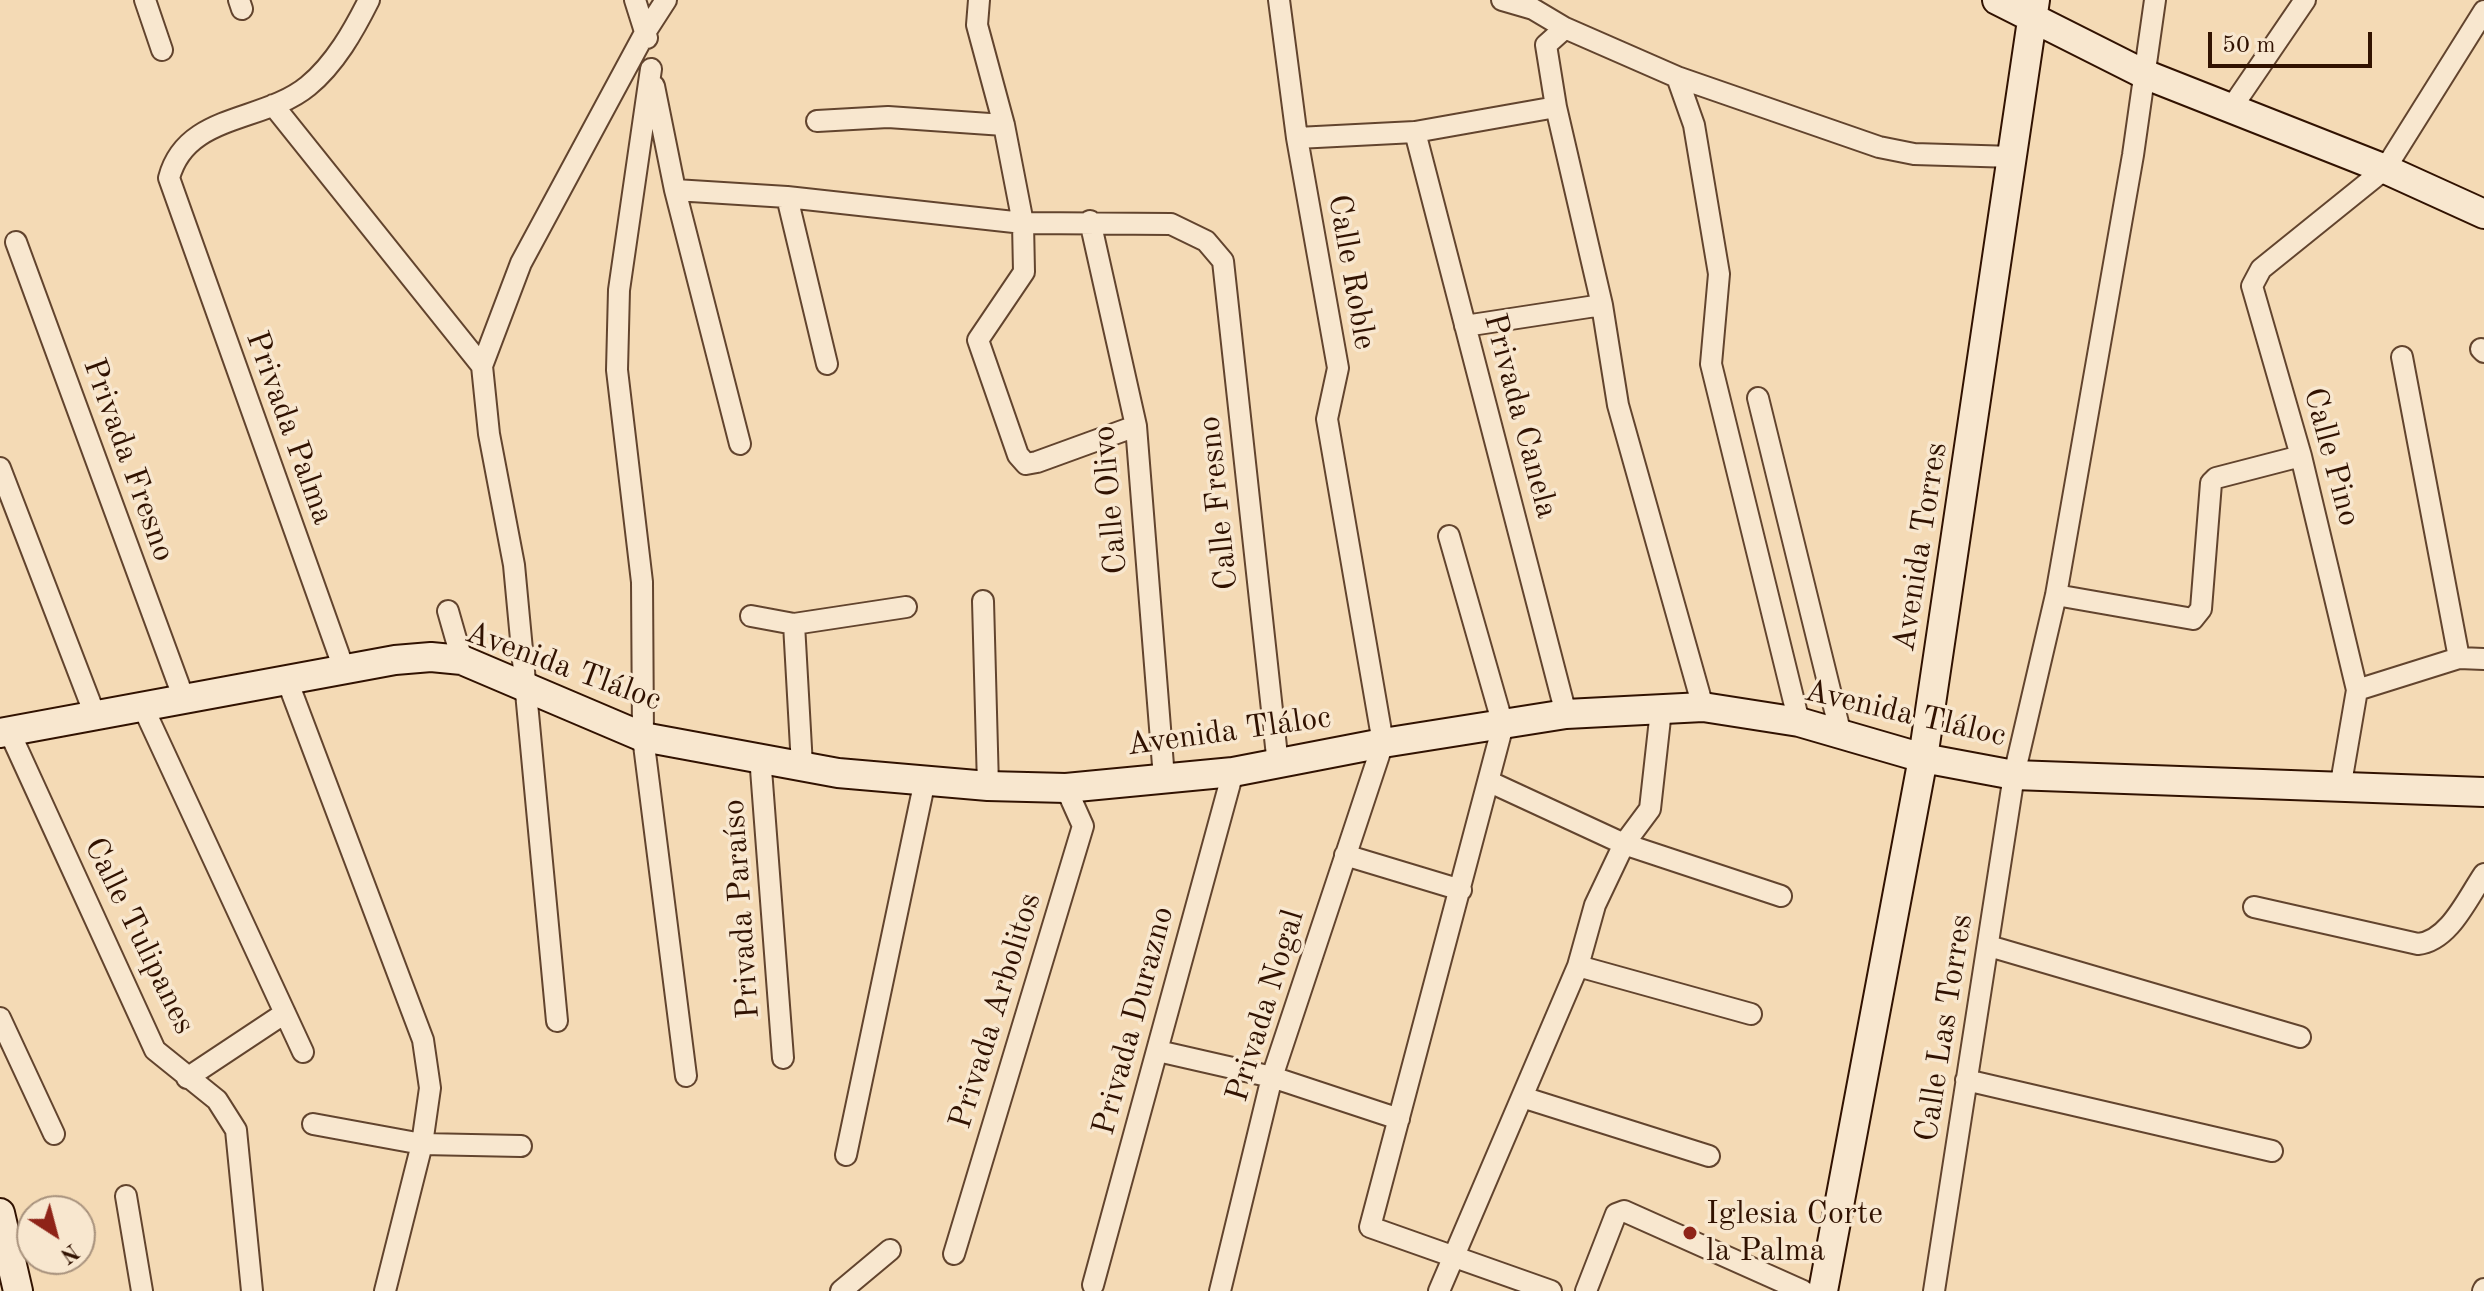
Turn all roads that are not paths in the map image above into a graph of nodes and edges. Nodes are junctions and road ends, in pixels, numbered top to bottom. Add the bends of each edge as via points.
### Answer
1 (145, 0) edge
2 (369, 0) edge
3 (635, 0) edge
4 (666, 0) edge
5 (979, 0) edge
6 (1279, 0) edge
7 (1502, 0) edge
8 (1997, 0) edge
9 (2155, 0) edge
10 (2305, 0) edge
11 (2034, 10) edge
12 (2484, 11) edge
13 (1565, 28) junction
14 (646, 31) junction
15 (162, 50) dead end
16 (651, 69) junction
17 (2144, 74) junction
18 (1677, 77) junction
19 (273, 105) junction
20 (1556, 107) junction
21 (2232, 107) junction
22 (817, 121) dead end
23 (1004, 125) junction
24 (1415, 132) junction
25 (1297, 138) junction
26 (2014, 157) junction
27 (2385, 169) junction
28 (675, 190) junction
29 (787, 197) junction
30 (2484, 214) edge
31 (1090, 221) junction
32 (1023, 223) junction
33 (16, 242) dead end
34 (1602, 305) junction
35 (1465, 326) junction
36 (2402, 357) dead end
37 (827, 364) dead end
38 (482, 366) junction
39 (1758, 398) dead end
40 (1136, 426) junction
41 (740, 444) dead end
42 (2301, 456) junction
43 (0, 468) edge
44 (1449, 536) dead end
45 (2056, 595) junction
46 (983, 601) dead end
47 (906, 607) dead end
48 (448, 611) dead end
49 (751, 616) dead end
50 (794, 624) junction
51 (2459, 658) junction
52 (2484, 659) edge
53 (462, 660) junction
54 (344, 669) junction
55 (287, 680) junction
56 (523, 686) junction
57 (2357, 690) junction
58 (184, 699) junction
59 (143, 707) junction
60 (1703, 707) junction
61 (1661, 710) junction
62 (1566, 714) junction
63 (95, 715) junction
64 (1799, 722) junction
65 (1503, 725) junction
66 (4, 732) edge
67 (1841, 735) junction
68 (643, 737) junction
69 (1383, 743) junction
70 (760, 756) junction
71 (1923, 758) junction
72 (1278, 765) junction
73 (802, 766) junction
74 (1233, 772) junction
75 (2014, 775) junction
76 (1164, 778) junction
77 (925, 780) junction
78 (1490, 782) junction
79 (988, 786) junction
80 (1066, 788) junction
81 (2340, 789) junction
82 (2484, 792) edge
83 (1624, 844) junction
84 (1345, 855) junction
85 (2484, 874) edge
86 (1461, 890) junction
87 (1781, 896) dead end
88 (2254, 907) dead end
89 (1989, 946) junction
90 (1578, 966) junction
91 (285, 1013) junction
92 (1751, 1014) dead end
93 (0, 1018) edge
94 (557, 1021) dead end
95 (2300, 1037) dead end
96 (1158, 1051) junction
97 (303, 1052) dead end
98 (783, 1058) dead end
99 (686, 1076) dead end
100 (1272, 1077) junction
101 (187, 1078) junction
102 (1966, 1080) junction
103 (1522, 1097) junction
104 (1399, 1119) junction
105 (313, 1124) dead end
106 (54, 1134) dead end
107 (422, 1144) junction
108 (521, 1146) dead end
109 (2272, 1151) dead end
110 (846, 1155) dead end
111 (1709, 1156) dead end
112 (126, 1196) dead end
113 (0, 1213) edge
114 (890, 1250) dead end
115 (954, 1254) dead end
116 (1452, 1256) junction
117 (1093, 1285) dead end
118 (18, 1291) edge
119 (142, 1291) edge
120 (252, 1291) edge
121 (385, 1291) edge
122 (841, 1291) edge
123 (1220, 1291) edge
124 (1439, 1291) edge
125 (1551, 1291) edge
126 (1586, 1291) edge
127 (1803, 1291) edge
128 (1823, 1291) edge
129 (1934, 1291) edge

1 - 15 street
2 - 19 street, Privada Palma via 351,36 308,86
3 - 14 street
4 - 14 street
5 - 23 street via 977,25
6 - 25 street, Calle Roble
7 - 13 street via 1533,9
8 - 11 main road
9 - 17 street, Calle Las Torres
10 - 21 street
11 - 17 main road
11 - 26 main road, Avenida Torres
12 - 27 street, Calle Pino
13 - 18 street
13 - 20 street via 1546,45
14 - 16 street
14 - 38 street via 521,263
16 - 28 street
16 - 68 street via 619,290 617,370 642,582
17 - 21 main road
17 - 45 street, Calle Las Torres
18 - 26 street via 1879,147 1914,154
18 - 64 street via 1694,125 1719,274 1711,364
19 - 38 street
19 - 54 street, Privada Palma via 191,139 175,156 169,178
20 - 24 street
20 - 34 street
21 - 27 main road
22 - 23 street via 888,117
23 - 32 street
24 - 25 street
24 - 35 street, Privada Canela
25 - 69 street, Calle Roble via 1338,368 1327,419
26 - 71 main road, Avenida Torres
27 - 30 main road
27 - 42 street, Calle Pino via 2261,269 2252,286
28 - 29 street
28 - 41 street
29 - 32 street
29 - 37 street
31 - 32 street
31 - 40 street, Calle Olivo
31 - 72 street, Calle Fresno via 1171,224 1206,241 1223,261
32 - 40 street via 1024,272 978,340 1018,455 1026,464 1037,462
33 - 58 street, Privada Fresno
34 - 35 street
34 - 60 street via 1618,405
35 - 62 street, Privada Canela
36 - 51 street
38 - 56 street via 514,565
39 - 67 street
40 - 76 street, Calle Olivo
42 - 45 street via 2211,483 2198,615 2193,619
42 - 57 street, Calle Pino
43 - 63 street
44 - 65 street
45 - 75 street, Calle Las Torres
46 - 79 street
47 - 50 street
48 - 53 street
49 - 50 street
50 - 73 street
51 - 52 street
51 - 57 street
53 - 54 main road, Avenida Tláloc via 431,657
53 - 56 main road, Avenida Tláloc
54 - 55 main road, Avenida Tláloc
55 - 58 main road, Avenida Tláloc
55 - 107 street via 423,1040 430,1088
56 - 68 main road, Avenida Tláloc
56 - 94 street
57 - 81 street
58 - 59 main road, Avenida Tláloc
59 - 63 main road, Avenida Tláloc
59 - 91 street
60 - 61 main road, Avenida Tláloc
60 - 64 main road, Avenida Tláloc
61 - 62 main road, Avenida Tláloc
61 - 83 street via 1650,809
62 - 65 main road, Avenida Tláloc
63 - 66 main road, Avenida Tláloc
64 - 67 main road, Avenida Tláloc
65 - 69 main road, Avenida Tláloc
65 - 78 street
66 - 101 street, Calle Tulipanes via 155,1050
67 - 71 main road, Avenida Tláloc
68 - 70 main road, Avenida Tláloc
68 - 99 street
69 - 72 main road, Avenida Tláloc
69 - 84 street, Privada Nogal
70 - 73 main road, Avenida Tláloc
70 - 98 street, Privada Paraíso
71 - 75 main road, Avenida Tláloc
71 - 128 main road, Avenida Torres
72 - 74 main road, Avenida Tláloc
73 - 77 main road, Avenida Tláloc
74 - 76 main road, Avenida Tláloc
74 - 96 street, Privada Durazno
75 - 81 main road, Avenida Tláloc
75 - 89 street, Calle Las Torres
76 - 80 main road, Avenida Tláloc
77 - 79 main road, Avenida Tláloc
77 - 110 street
78 - 83 street
78 - 86 street
79 - 80 main road, Avenida Tláloc
80 - 115 street, Privada Arbolitos via 1083,826
81 - 82 main road, Avenida Tláloc
83 - 87 street
83 - 90 street via 1595,905
84 - 86 street
84 - 100 street, Privada Nogal
85 - 88 street via 2432,943
86 - 104 street
89 - 95 street
89 - 102 street, Calle Las Torres
90 - 92 street
90 - 103 street
91 - 97 street
91 - 101 street
93 - 106 street
96 - 100 street
96 - 117 street, Privada Durazno
100 - 104 street
100 - 123 street, Privada Nogal
101 - 120 street, Calle Tulipanes via 217,1100 236,1130
102 - 109 street
102 - 129 street, Calle Las Torres
103 - 111 street
103 - 116 street
104 - 116 street via 1370,1227
105 - 107 street
107 - 108 street
107 - 121 street
112 - 119 street
113 - 118 main road
114 - 122 street
116 - 124 street
116 - 125 street
126 - 127 street via 1616,1214 1624,1211

